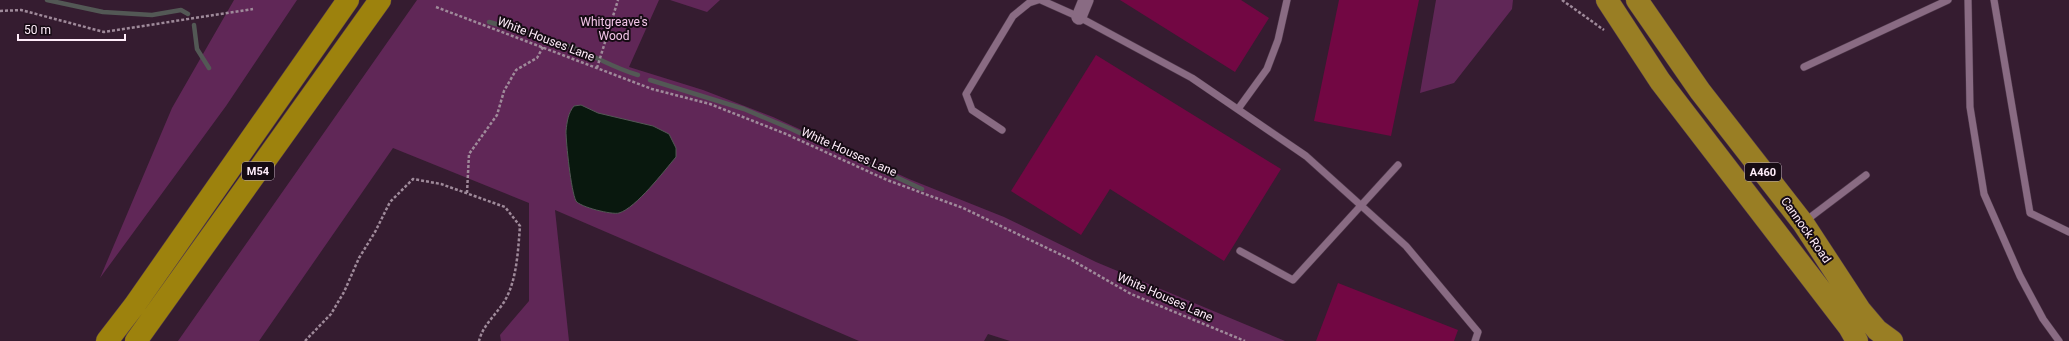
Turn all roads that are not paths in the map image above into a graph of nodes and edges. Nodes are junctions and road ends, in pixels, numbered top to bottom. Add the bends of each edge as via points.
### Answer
1 (348, 0) edge
2 (380, 0) edge
3 (1038, 0) edge
4 (1041, 0) edge
5 (1086, 0) edge
6 (1287, 0) edge
7 (1607, 0) edge
8 (1637, 0) edge
9 (1948, 0) edge
10 (1968, 0) edge
11 (1994, 0) edge
12 (1079, 17) junction
13 (1804, 66) dead end
14 (1238, 109) junction
15 (1002, 130) dead end
16 (1398, 165) dead end
17 (1866, 175) dead end
18 (1361, 205) junction
19 (1803, 223) junction
20 (2069, 232) edge
21 (1240, 251) dead end
22 (107, 341) edge
23 (136, 341) edge
24 (1475, 341) edge
25 (1857, 341) edge
26 (1892, 341) edge
27 (2059, 341) edge

1 - 22 highway, M54
2 - 23 highway, M54
3 - 15 lane via 1029,3 1013,16 966,94 972,110
4 - 12 lane
5 - 12 street
6 - 14 lane via 1278,40 1267,69
7 - 25 highway, Cannock Road / A460 via 1660,81 1849,327
8 - 19 highway, Cannock Road / A460 via 1700,91
9 - 13 lane
10 - 27 lane via 1970,107 1984,194 2020,276 2043,319
11 - 20 lane via 2030,213
12 - 14 lane via 1192,78
14 - 18 lane via 1306,156
16 - 18 lane
17 - 19 lane
18 - 21 lane via 1292,280
18 - 24 lane via 1406,246 1478,332
19 - 26 highway, Cannock Road / A460 via 1860,310 1877,330

